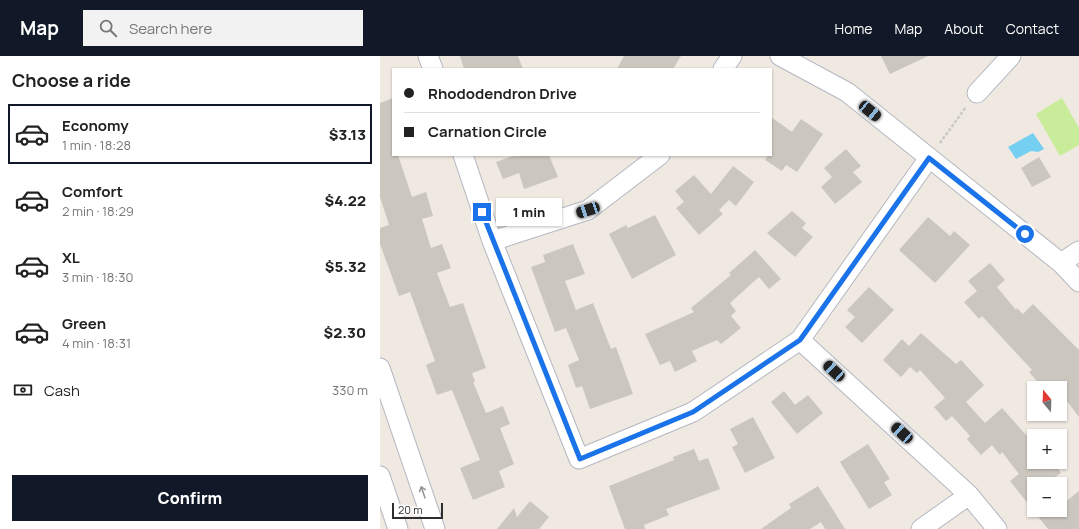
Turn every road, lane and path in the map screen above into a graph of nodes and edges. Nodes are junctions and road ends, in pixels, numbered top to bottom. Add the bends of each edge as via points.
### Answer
1 (428, 56) edge
2 (732, 56) edge
3 (780, 56) edge
4 (1011, 56) edge
5 (433, 68) edge
6 (724, 68) edge
7 (977, 93) joint
8 (463, 156) edge
9 (659, 156) edge
10 (929, 158) junction
11 (492, 241) junction
12 (1079, 250) edge
13 (1061, 263) junction
14 (1079, 282) edge
15 (800, 340) junction
16 (380, 368) edge
17 (380, 476) edge
18 (969, 495) junction
19 (398, 529) edge
20 (435, 529) edge
21 (921, 529) edge
22 (997, 529) edge

1 - 5 street
2 - 6 street
3 - 10 street via 846,92
4 - 7 street
7 - 10 path
8 - 11 street
9 - 11 street via 588,210
10 - 13 street
10 - 15 street
11 - 15 street via 580,459 693,412
12 - 13 street
13 - 14 street
15 - 18 street
20 -> 16 street
17 - 19 street
18 - 21 street
18 - 22 street

